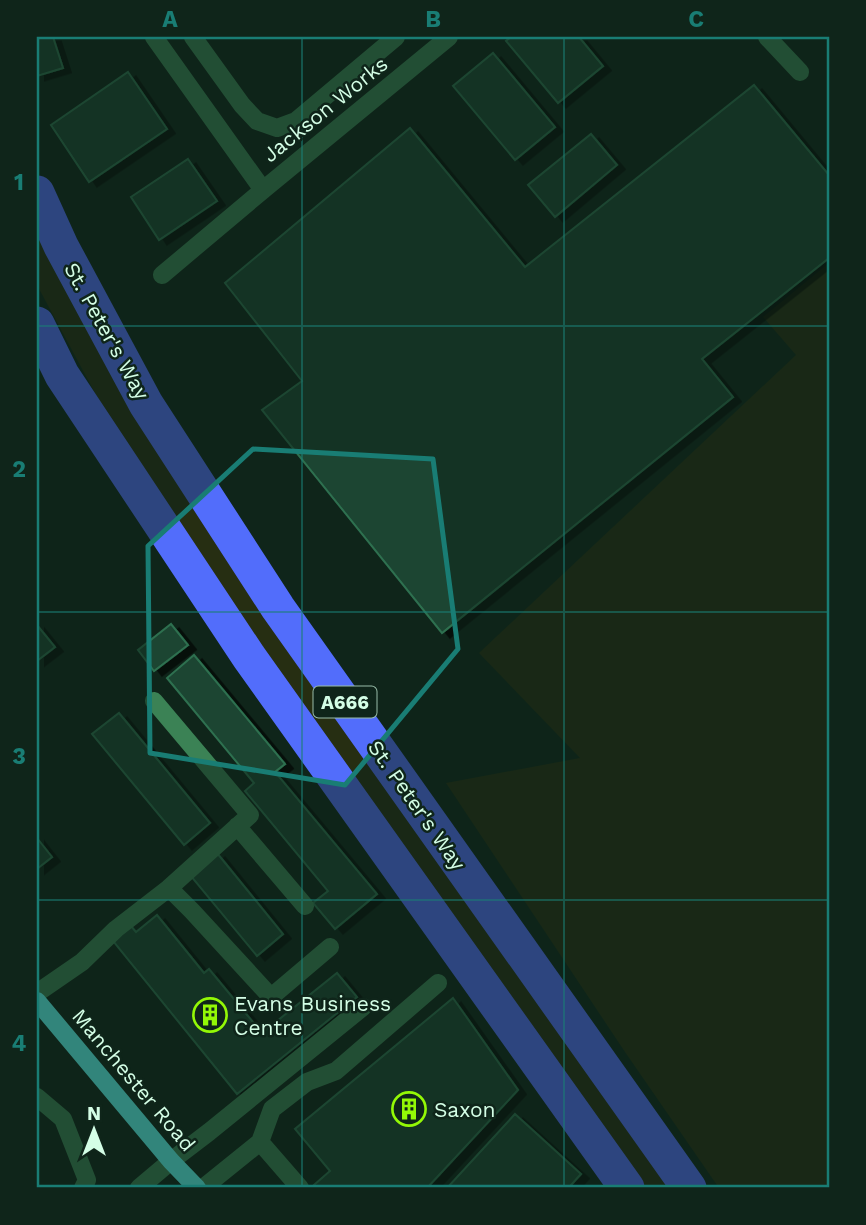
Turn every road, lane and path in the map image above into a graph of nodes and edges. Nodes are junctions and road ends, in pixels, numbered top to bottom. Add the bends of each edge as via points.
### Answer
1 (154, 37) edge
2 (194, 37) edge
3 (396, 37) edge
4 (449, 37) edge
5 (767, 37) edge
6 (800, 72) dead end
7 (263, 190) junction
8 (37, 193) edge
9 (162, 275) dead end
10 (37, 324) edge
11 (37, 338) edge
12 (62, 375) junction
13 (154, 701) dead end
14 (237, 826) junction
15 (169, 888) junction
16 (305, 906) dead end
17 (330, 947) dead end
18 (438, 983) dead end
19 (37, 993) edge
20 (37, 1001) edge
21 (363, 1007) dead end
22 (37, 1097) edge
23 (260, 1142) junction
24 (171, 1160) junction
25 (83, 1188) edge
26 (139, 1188) edge
27 (197, 1188) edge
28 (203, 1188) edge
29 (300, 1188) edge
30 (627, 1188) edge
31 (689, 1188) edge

1 - 7 street, Jackson Works
2 - 3 street via 242,105 257,121 277,128 296,121
4 - 7 street, Jackson Works
5 - 6 street
7 - 9 street, Jackson Works
8 - 31 highway, St. Peter's Way / A666 via 146,404 271,597
10 - 12 highway, A666
11 - 12 highway
12 - 30 highway, A666 via 250,657
13 - 14 street via 250,815
14 - 15 street
14 - 16 street
15 - 17 street via 271,997
15 - 19 street via 82,962
18 - 23 street via 336,1071 307,1082 272,1109
20 - 24 main road, Manchester Road
21 - 24 street
22 - 25 street via 63,1119 88,1180
23 - 28 street
23 - 29 street
24 - 26 street
24 - 27 main road, Manchester Road

